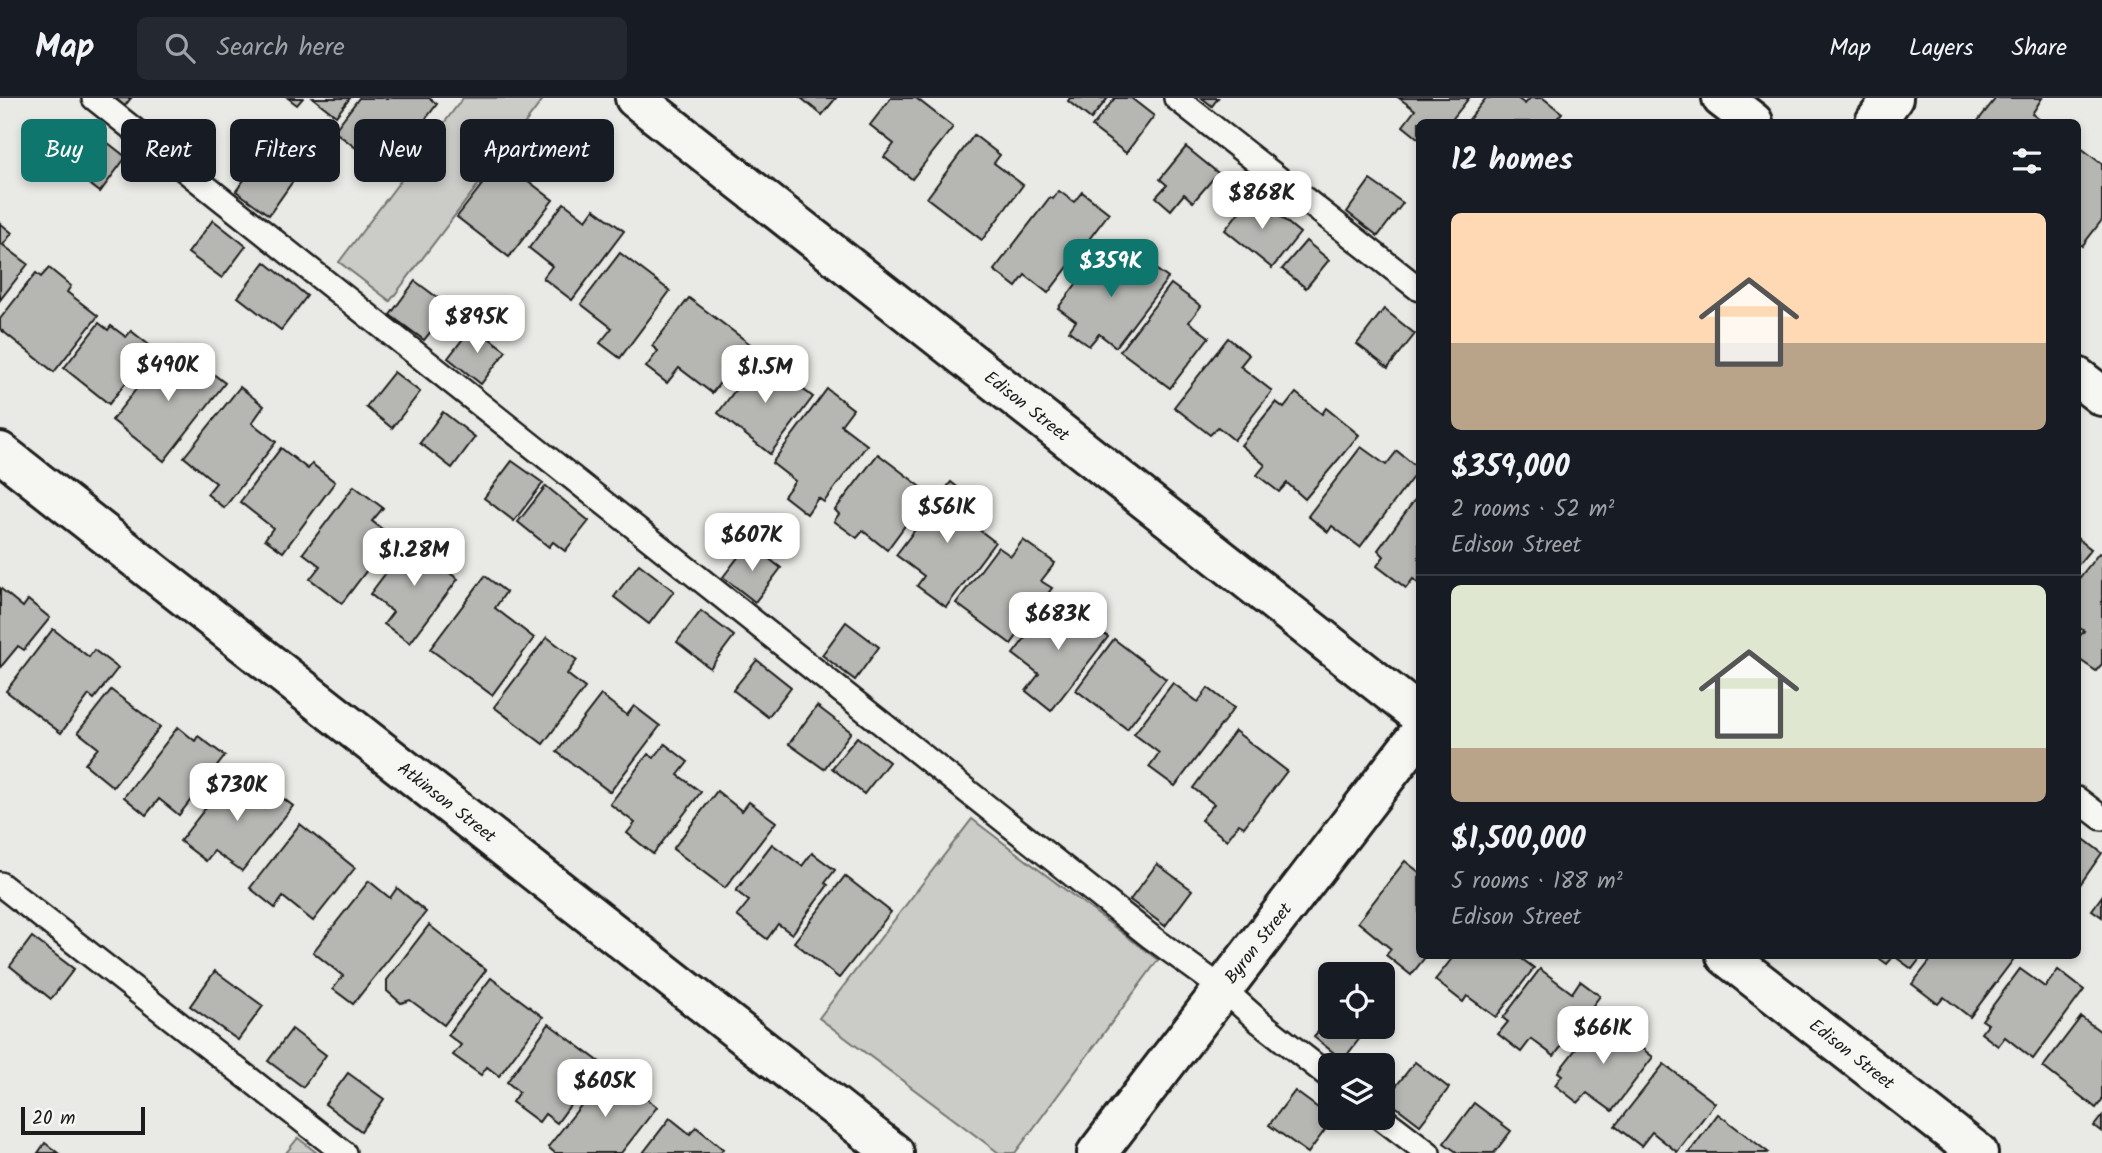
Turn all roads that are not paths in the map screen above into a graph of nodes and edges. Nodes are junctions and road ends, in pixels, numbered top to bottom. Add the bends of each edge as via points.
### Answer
1 (94, 98) edge
2 (635, 98) edge
3 (1176, 98) edge
4 (1722, 98) edge
5 (1893, 98) edge
6 (1749, 119) edge
7 (1877, 119) edge
8 (1416, 287) edge
9 (2081, 380) edge
10 (2102, 396) edge
11 (0, 452) edge
12 (1416, 713) edge
13 (1416, 738) edge
14 (2081, 802) edge
15 (2102, 818) edge
16 (0, 884) edge
17 (1730, 959) edge
18 (1223, 989) junction
19 (1318, 1068) edge
20 (1395, 1128) edge
21 (344, 1153) edge
22 (894, 1153) edge
23 (1097, 1153) edge
24 (1428, 1153) edge
25 (1978, 1153) edge

1 - 18 lane via 1151,937
2 - 12 street, Edison Street
3 - 8 lane
4 - 6 street
5 - 7 street
9 - 10 street
11 - 22 street, Atkinson Street
13 - 18 street, Byron Street
14 - 15 lane
16 - 21 lane
17 - 25 street, Edison Street
18 - 19 lane
18 - 23 street, Byron Street
20 - 24 lane

